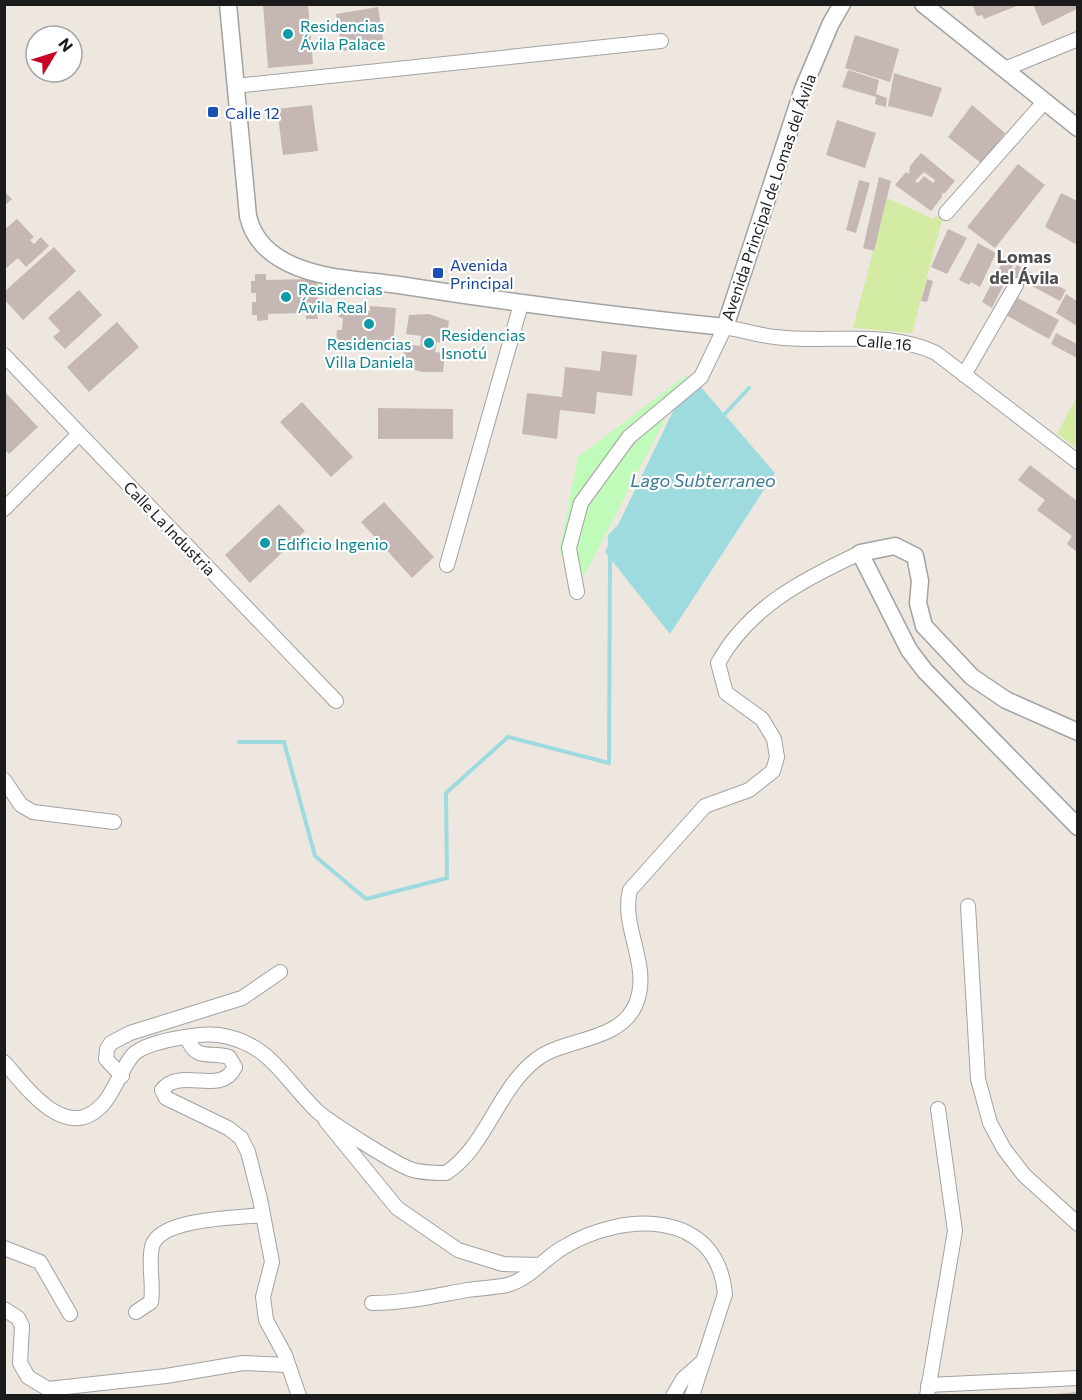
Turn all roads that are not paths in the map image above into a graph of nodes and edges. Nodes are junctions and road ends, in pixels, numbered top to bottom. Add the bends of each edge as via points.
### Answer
1 (228, 4) edge
2 (842, 4) edge
3 (923, 4) edge
4 (1077, 39) edge
5 (661, 41) dead end
6 (1005, 69) junction
7 (235, 86) junction
8 (1045, 101) junction
9 (1077, 128) edge
10 (946, 213) dead end
11 (1016, 285) dead end
12 (521, 304) junction
13 (725, 327) junction
14 (4, 355) edge
15 (964, 375) junction
16 (79, 434) junction
17 (1077, 462) edge
18 (4, 508) edge
19 (860, 553) junction
20 (447, 565) dead end
21 (577, 592) dead end
22 (336, 701) dead end
23 (1077, 732) edge
24 (4, 780) edge
25 (114, 822) dead end
26 (1077, 827) edge
27 (968, 906) dead end
28 (280, 972) dead end
29 (187, 1038) junction
30 (4, 1062) edge
31 (122, 1076) junction
32 (938, 1108) dead end
33 (319, 1112) junction
34 (263, 1215) junction
35 (1076, 1220) edge
36 (4, 1248) edge
37 (540, 1265) junction
38 (372, 1303) dead end
39 (4, 1309) edge
40 (136, 1312) dead end
41 (70, 1314) dead end
42 (701, 1364) junction
43 (288, 1365) junction
44 (1077, 1378) edge
45 (928, 1390) edge
46 (299, 1395) edge
47 (673, 1395) edge
48 (692, 1395) edge

1 - 7 street, Avenida Principal de Lomas del Ávila
2 - 13 street, Avenida Principal de Lomas del Ávila via 803,89
3 - 6 street
4 - 6 street
5 - 7 street
6 - 8 street
7 - 12 street, Avenida Principal de Lomas del Ávila via 251,230 279,259 337,278
8 - 9 street
8 - 10 street
11 - 15 street
12 - 13 street, Avenida Principal de Lomas del Ávila
12 - 20 street
13 - 15 street, Calle 16 via 776,337 884,340 919,345
13 - 21 street via 700,377 628,437 581,503 569,548
14 - 16 street, Calle La Industria
15 - 17 street, Calle 16
16 - 18 street
16 - 22 street, Calle La Industria
19 - 23 street via 895,546 915,556 920,581 918,603 924,626 972,676 1006,700
19 - 26 street via 909,650 925,671
19 - 33 street via 817,573 767,604 728,645 718,663 726,693 762,719 774,739 777,757 773,771 764,781 705,806 630,890 626,906 643,983 635,1008 621,1022 537,1059 515,1079 461,1163 446,1173 410,1169
24 - 25 street via 21,805 33,812
27 - 35 street via 978,1079 990,1123 1024,1175
28 - 31 street via 242,998 130,1033 111,1043 106,1059
29 - 31 street via 154,1042 133,1054
29 - 33 street via 216,1035 246,1041 266,1056
29 - 34 street via 192,1050 200,1055 230,1057 235,1067 232,1073 212,1082 185,1078 166,1084 162,1090 166,1098 241,1138
30 - 31 street via 56,1114 77,1119 91,1114 104,1102
32 - 45 street via 955,1231
33 - 37 street via 397,1208 458,1250 504,1264
34 - 40 street via 174,1226 158,1235 150,1257 151,1302
34 - 43 street via 272,1262 263,1297 266,1320
36 - 41 street via 40,1262
37 - 38 street via 508,1285 405,1303
37 - 42 street via 564,1246 605,1229 651,1222 686,1229 702,1243 723,1277 725,1294
39 - 43 street via 18,1318 22,1326 20,1363 28,1377 48,1389 243,1363
42 - 47 street via 683,1379
42 - 48 street
43 - 46 street
44 - 45 street

